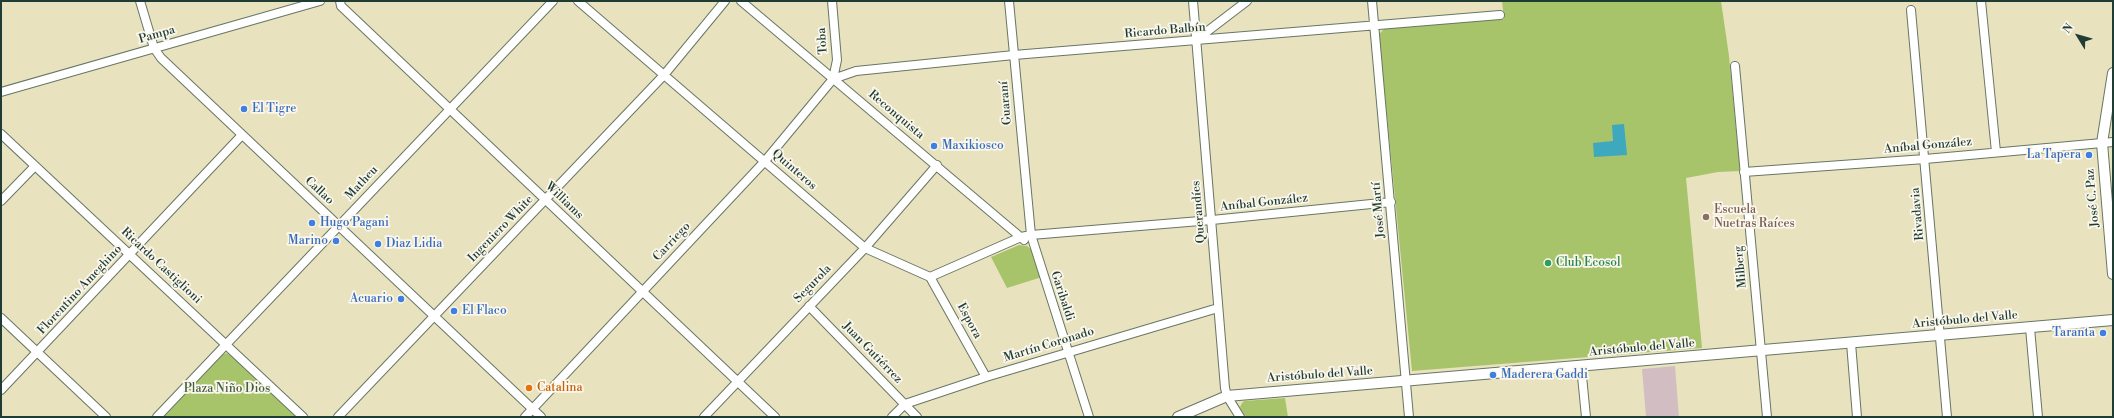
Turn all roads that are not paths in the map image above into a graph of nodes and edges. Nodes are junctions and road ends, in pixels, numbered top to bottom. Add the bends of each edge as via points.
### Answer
1 (140, 1) edge
2 (320, 1) edge
3 (340, 1) edge
4 (553, 1) edge
5 (578, 1) edge
6 (725, 1) edge
7 (741, 1) edge
8 (832, 1) edge
9 (1009, 1) edge
10 (1192, 1) edge
11 (1247, 1) edge
12 (1372, 1) edge
13 (1981, 1) edge
14 (1911, 10) dead end
15 (1500, 15) dead end
16 (1375, 25) junction
17 (1196, 40) junction
18 (154, 48) junction
19 (1014, 55) junction
20 (1735, 66) dead end
21 (2113, 73) edge
22 (664, 75) junction
23 (833, 79) junction
24 (1, 92) edge
25 (450, 108) junction
26 (1, 134) edge
27 (242, 136) junction
28 (2113, 142) edge
29 (2102, 143) junction
30 (1996, 152) junction
31 (1925, 159) junction
32 (765, 161) junction
33 (937, 165) junction
34 (35, 166) junction
35 (1744, 172) junction
36 (545, 200) junction
37 (1, 201) edge
38 (1391, 202) junction
39 (1212, 220) junction
40 (338, 225) junction
41 (1031, 235) junction
42 (1021, 237) junction
43 (865, 248) junction
44 (1034, 250) junction
45 (130, 254) junction
46 (2113, 274) edge
47 (930, 277) junction
48 (641, 292) junction
49 (809, 306) junction
50 (1218, 308) junction
51 (435, 316) junction
52 (1, 318) edge
53 (2113, 320) edge
54 (2030, 328) junction
55 (1941, 336) junction
56 (1851, 343) junction
57 (226, 344) junction
58 (1761, 351) junction
59 (37, 352) junction
60 (1067, 352) junction
61 (1581, 366) junction
62 (986, 377) junction
63 (737, 381) junction
64 (1406, 382) junction
65 (1, 390) edge
66 (1227, 396) junction
67 (905, 404) junction
68 (533, 408) junction
69 (106, 417) edge
70 (157, 417) edge
71 (303, 417) edge
72 (338, 417) edge
73 (525, 417) edge
74 (541, 417) edge
75 (704, 417) edge
76 (775, 417) edge
77 (892, 417) edge
78 (917, 417) edge
79 (1089, 417) edge
80 (1178, 417) edge
81 (1240, 417) edge
82 (1409, 417) edge
83 (1586, 417) edge
84 (1767, 417) edge
85 (1857, 417) edge
86 (1947, 417) edge
87 (2038, 417) edge

1 - 18 street, Callao
2 - 18 street, Pampa
3 - 25 street, Williams via 341,6
4 - 25 street, Matheu
5 - 22 street, Quinteros
6 - 22 street, Ingeniero White
7 - 23 street, Reconquista
8 - 23 street, Toba via 836,60
9 - 19 street, Guaraní
10 - 17 street, Querandíes
11 - 17 street
12 - 16 street, José Martí
13 - 30 street
14 - 31 street, Rivadavia
15 - 16 street, Ricardo Balbín
16 - 17 street, Ricardo Balbín
16 - 38 street, José Martí
17 - 19 street, Ricardo Balbín
17 - 39 street, Querandíes
18 - 24 street, Pampa
18 - 27 street, Callao via 161,58
19 - 23 street, Ricardo Balbín via 856,71
19 - 41 street, Guaraní
20 - 35 street, Milberg
21 - 29 street, José C. Paz
22 - 32 street, Quinteros
22 - 36 street, Ingeniero White
23 - 32 street, Carriego
23 - 33 street, Reconquista
25 - 36 street, Williams
25 - 40 street, Matheu
26 - 34 street, Ricardo Castiglioni
27 - 40 street, Callao
27 - 45 street, Florentino Ameghino
28 - 29 street, Aníbal González
29 - 30 street, Aníbal González
29 - 46 street, José C. Paz
30 - 31 street, Aníbal González
31 - 35 street, Aníbal González
31 - 55 street, Rivadavia
32 - 43 street, Quinteros
32 - 48 street, Carriego
33 - 42 street, Reconquista
33 - 43 street, Segurola
34 - 37 street
34 - 45 street, Ricardo Castiglioni
35 - 58 street, Milberg
36 - 48 street, Williams
36 - 51 street, Ingeniero White
38 - 39 street, Aníbal González
38 - 64 street, José Martí
39 - 41 street, Aníbal González
39 - 50 street, Querandíes
40 - 51 street, Callao
40 - 57 street, Matheu
41 - 42 street, Aníbal González
41 - 44 street, Guaraní
42 - 44 street, Reconquista
42 - 47 street
43 - 47 street, Quinteros
43 - 49 street, Segurola
44 - 60 street, Garibaldi
45 - 57 street, Ricardo Castiglioni
45 - 59 street, Florentino Ameghino
47 - 62 street, Espora
48 - 63 street, Williams
48 - 68 street, Carriego
49 - 63 street, Segurola
49 - 67 street, Juan Gutiérrez
50 - 60 street, Martín Coronado
50 - 66 street, Querandíes
51 - 68 street, Callao
51 - 72 street, Ingeniero White
52 - 59 street
53 - 54 street, Aristóbulo del Valle
54 - 55 street, Aristóbulo del Valle
54 - 87 street
55 - 56 street, Aristóbulo del Valle
55 - 86 street, Rivadavia
56 - 58 street, Aristóbulo del Valle
56 - 85 street
57 - 70 street, Matheu
57 - 71 street, Ricardo Castiglioni
58 - 61 street, Aristóbulo del Valle
58 - 84 street, Milberg
59 - 65 street, Florentino Ameghino
59 - 69 street
60 - 62 street, Martín Coronado
60 - 79 street, Garibaldi
61 - 64 street, Aristóbulo del Valle
61 - 83 street
62 - 67 street, Martín Coronado
63 - 75 street, Segurola
63 - 76 street, Williams
64 - 66 street, Aristóbulo del Valle
64 - 82 street, José Martí
66 - 80 street, Aristóbulo del Valle
66 - 81 street, Querandíes
67 - 77 street, Martín Coronado
67 - 78 street, Juan Gutiérrez
68 - 73 street, Carriego
68 - 74 street, Callao

